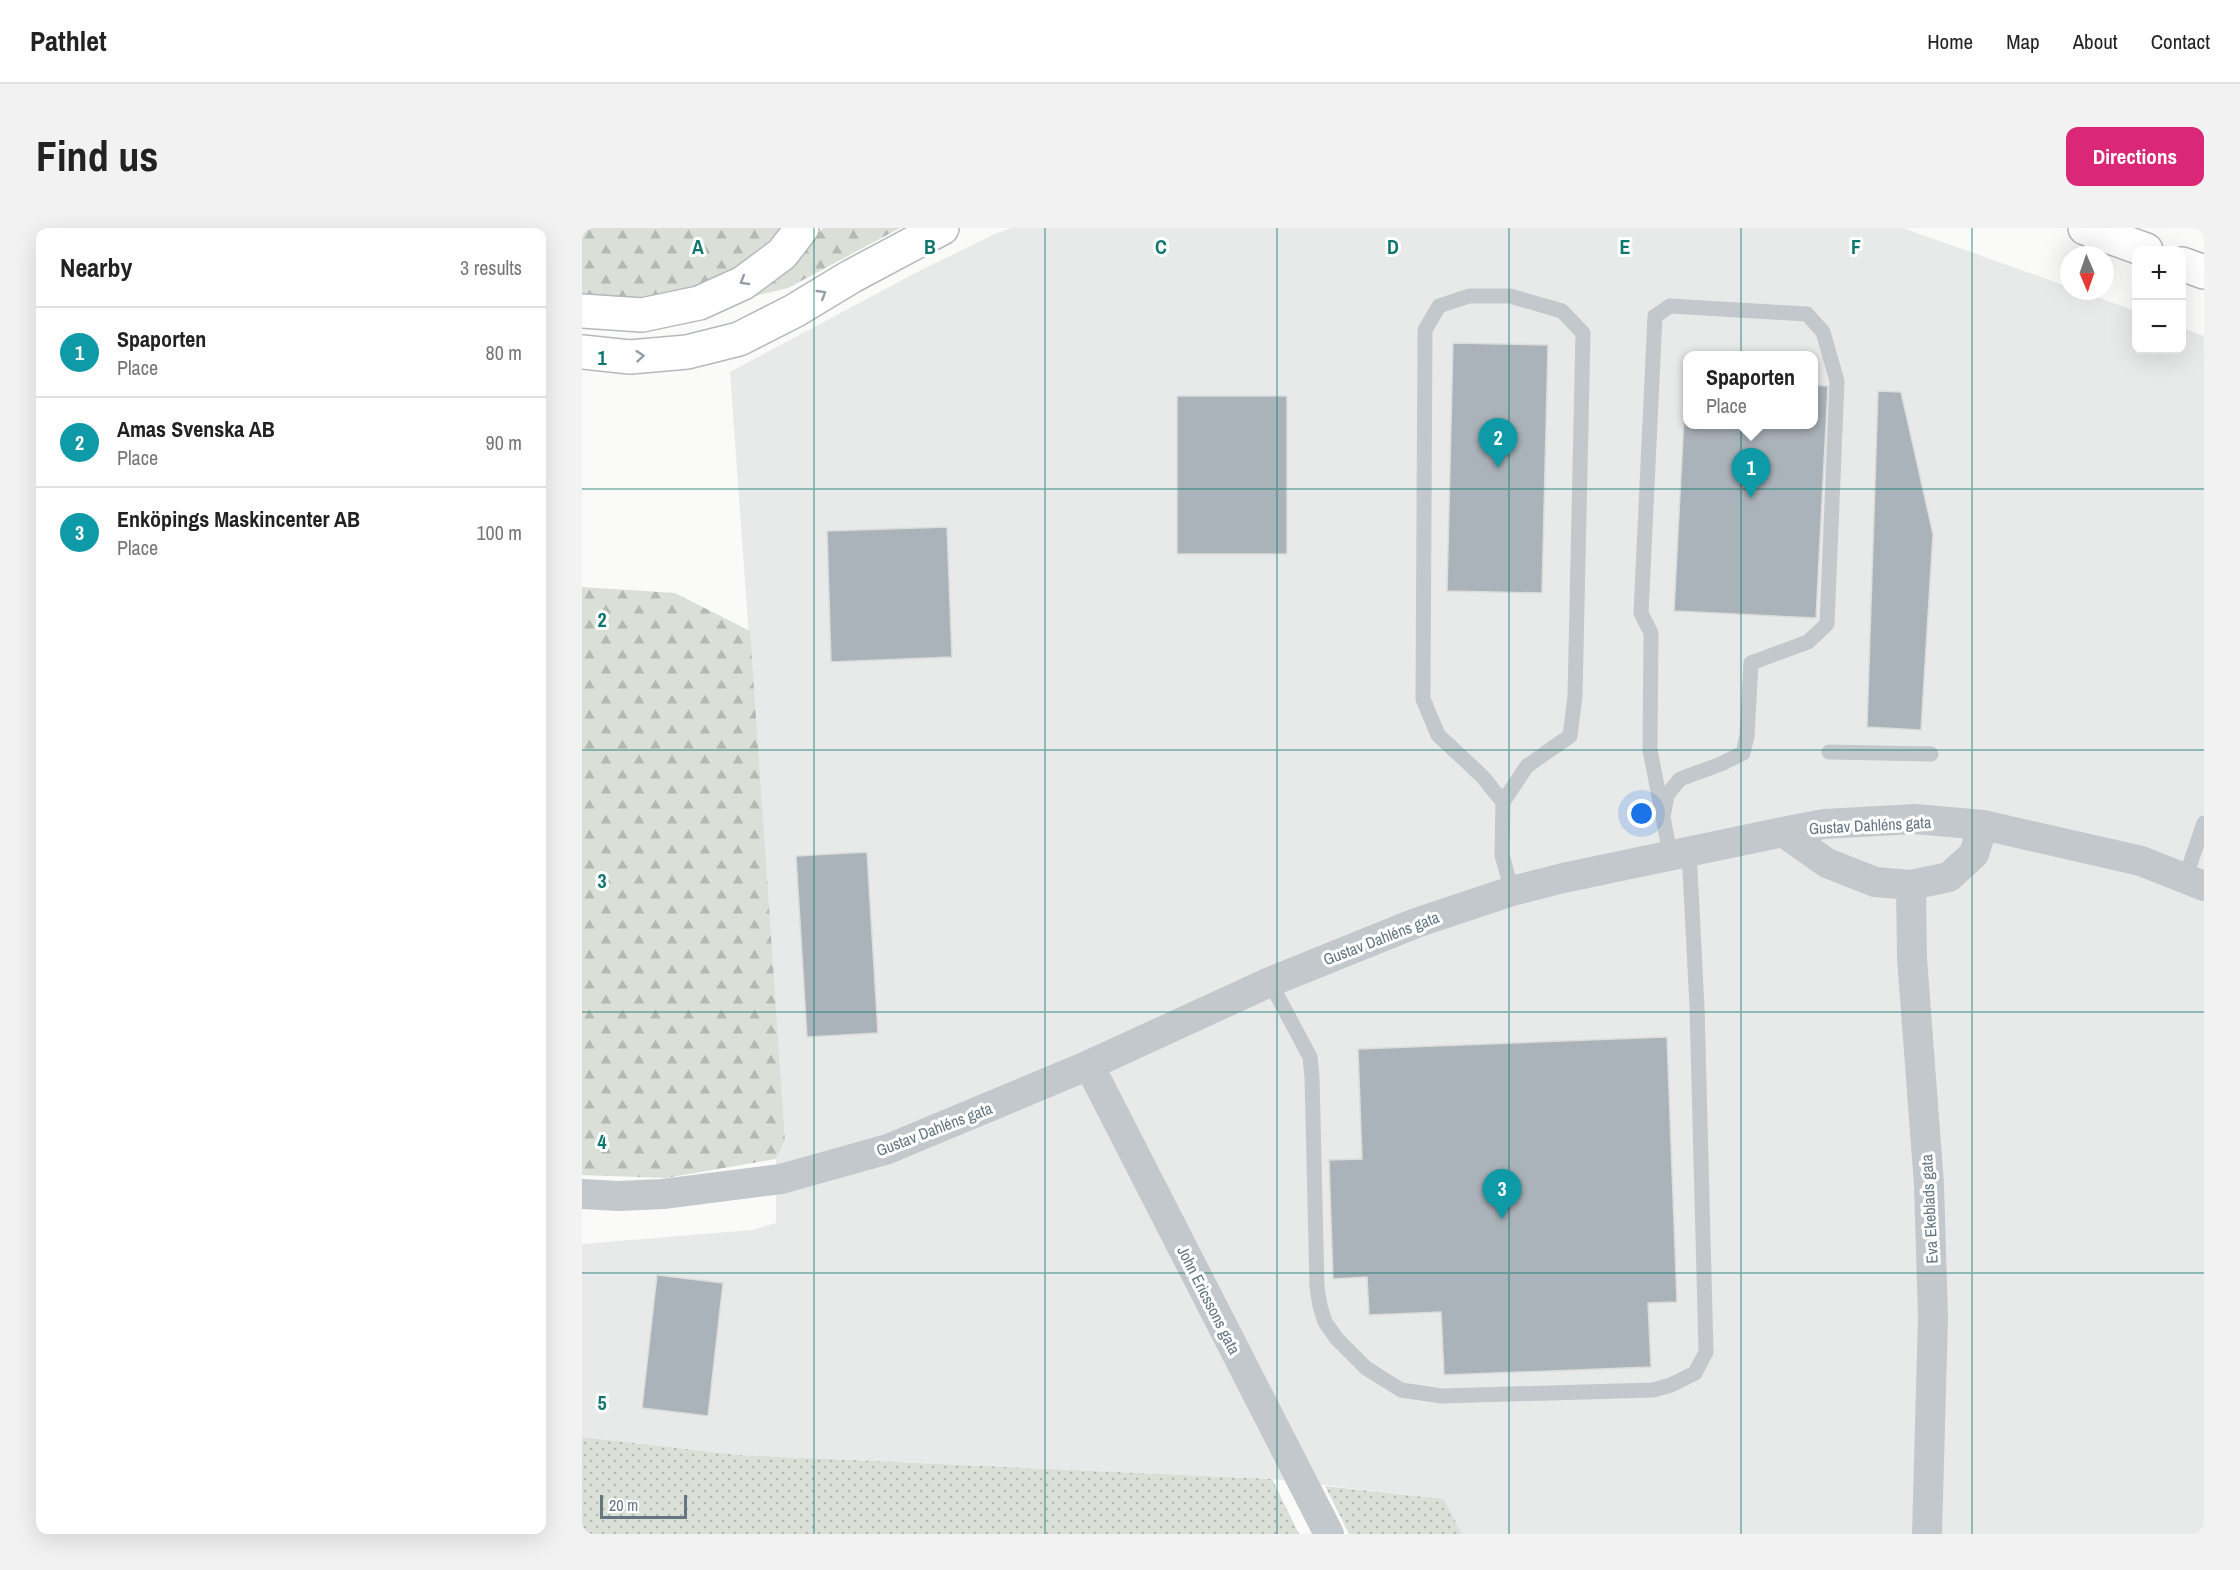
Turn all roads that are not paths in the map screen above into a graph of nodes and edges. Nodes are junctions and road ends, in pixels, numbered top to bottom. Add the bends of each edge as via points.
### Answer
1 (802, 228) edge
2 (942, 228) edge
3 (2085, 228) edge
4 (2135, 246) edge
5 (2186, 266) edge
6 (2204, 272) edge
7 (582, 311) edge
8 (582, 352) edge
9 (1829, 752) dead end
10 (1931, 754) dead end
11 (1503, 802) junction
12 (1663, 817) junction
13 (2204, 823) edge
14 (1983, 825) junction
15 (1783, 832) junction
16 (1680, 852) junction
17 (2195, 882) edge
18 (1911, 885) junction
19 (1512, 891) junction
20 (1270, 982) junction
21 (1089, 1065) junction
22 (582, 1194) edge
23 (1329, 1534) edge
24 (1927, 1534) edge

1 -> 7 highway via 782,254 743,283 699,303 642,315
8 -> 2 highway via 630,357 687,352 739,339
3 - 4 highway
5 - 6 highway
9 - 10 lane
11 - 11 lane via 1527,765 1570,736 1575,696 1583,333 1562,311 1510,297 1469,296 1439,306 1425,330 1423,699 1438,735 1482,776
11 - 19 lane via 1502,855
12 - 12 lane via 1650,750 1651,633 1641,613 1655,316 1670,306 1808,314 1822,332 1837,381 1827,624 1808,642 1750,663 1743,753 1680,778 1667,795
12 - 16 lane
13 - 17 lane
14 - 15 street, Gustav Dahléns gata via 1915,819 1824,824
14 - 17 street, Gustav Dahléns gata via 2141,861
14 - 18 street via 1974,854 1949,877
15 - 16 street, Gustav Dahléns gata
15 - 18 street via 1827,863 1875,882
16 - 19 street, Gustav Dahléns gata
16 - 20 lane via 1697,1007 1707,1352 1695,1372 1653,1390 1442,1396 1401,1390 1366,1368 1337,1339 1325,1322 1317,1287 1310,1057
18 - 24 street, Eva Ekeblads gata via 1933,1317
19 - 20 street, Gustav Dahléns gata via 1416,923
20 - 21 street, Gustav Dahléns gata
21 - 22 street, Gustav Dahléns gata via 888,1149 781,1179 663,1194
21 - 23 street, John Ericssons gata

